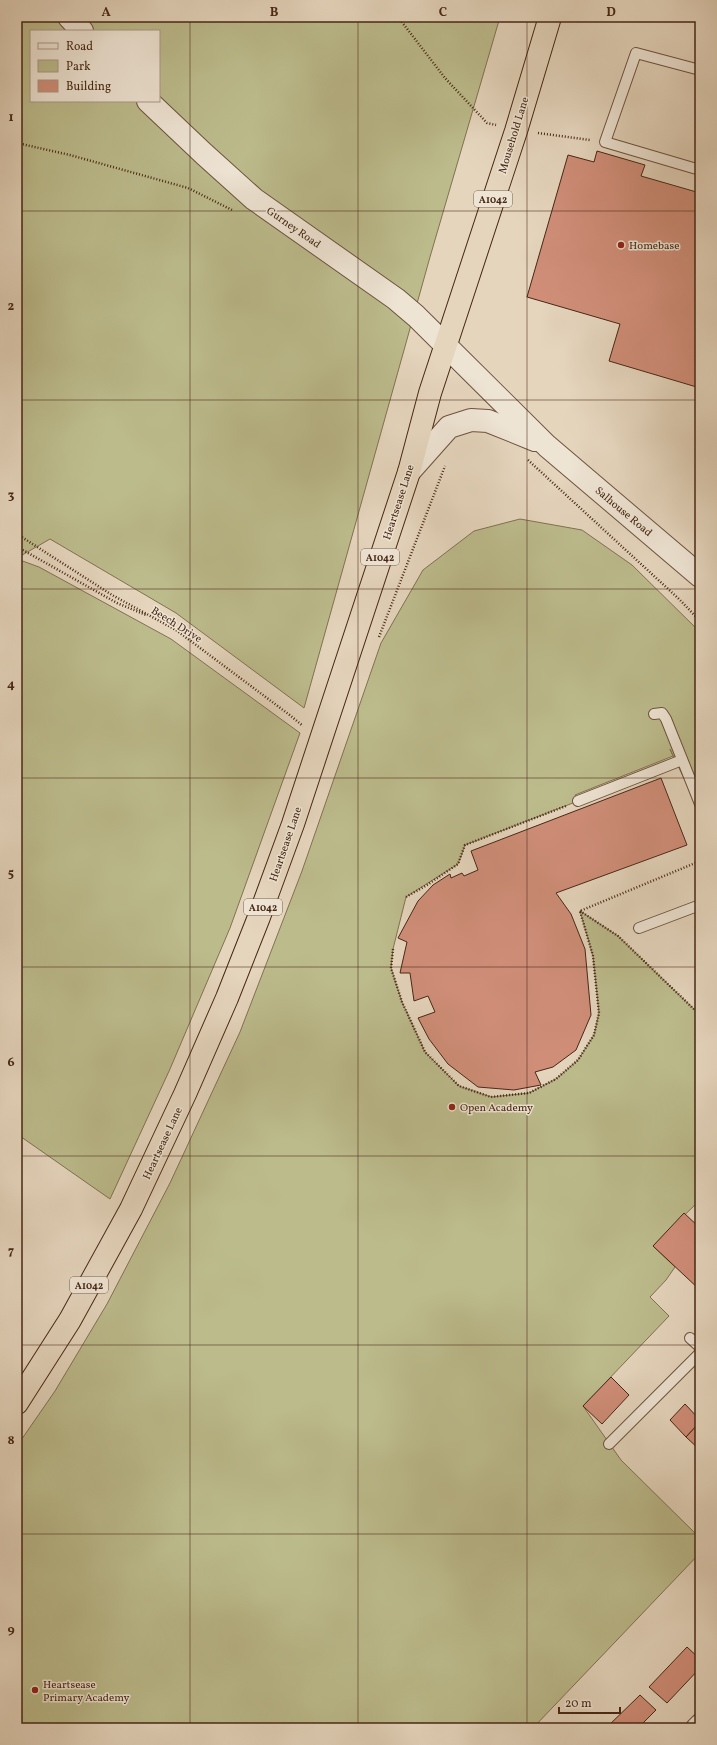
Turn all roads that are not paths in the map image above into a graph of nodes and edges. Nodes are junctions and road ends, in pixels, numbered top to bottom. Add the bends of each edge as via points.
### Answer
1 (69, 17) edge
2 (550, 17) edge
3 (81, 30) edge
4 (700, 70) edge
5 (149, 102) edge
6 (700, 170) edge
7 (446, 344) junction
8 (547, 446) junction
9 (409, 472) junction
10 (700, 576) edge
11 (654, 714) dead end
12 (682, 760) junction
13 (578, 801) road end
14 (700, 804) edge
15 (700, 905) edge
16 (639, 928) dead end
17 (690, 1338) dead end
18 (700, 1347) edge
19 (700, 1353) edge
20 (17, 1403) edge
21 (609, 1444) dead end
22 (700, 1724) edge
23 (696, 1728) edge

1 - 3 street
2 - 7 highway, Mousehold Lane / A1042
4 - 6 lane via 636,52 605,142
5 - 7 street, Gurney Road via 254,199 396,300
7 - 8 street, Salhouse Road
7 - 9 highway, Heartsease Lane / A1042
8 - 9 street, Salhouse Road via 488,420 471,420 449,427
8 - 10 street, Salhouse Road
9 - 20 highway, Heartsease Lane / A1042 via 293,824 227,998 131,1209 70,1320
11 - 12 lane via 662,713 666,719
12 - 13 lane
12 - 14 lane
15 - 16 lane
17 - 18 lane
19 - 21 lane
22 - 23 street

